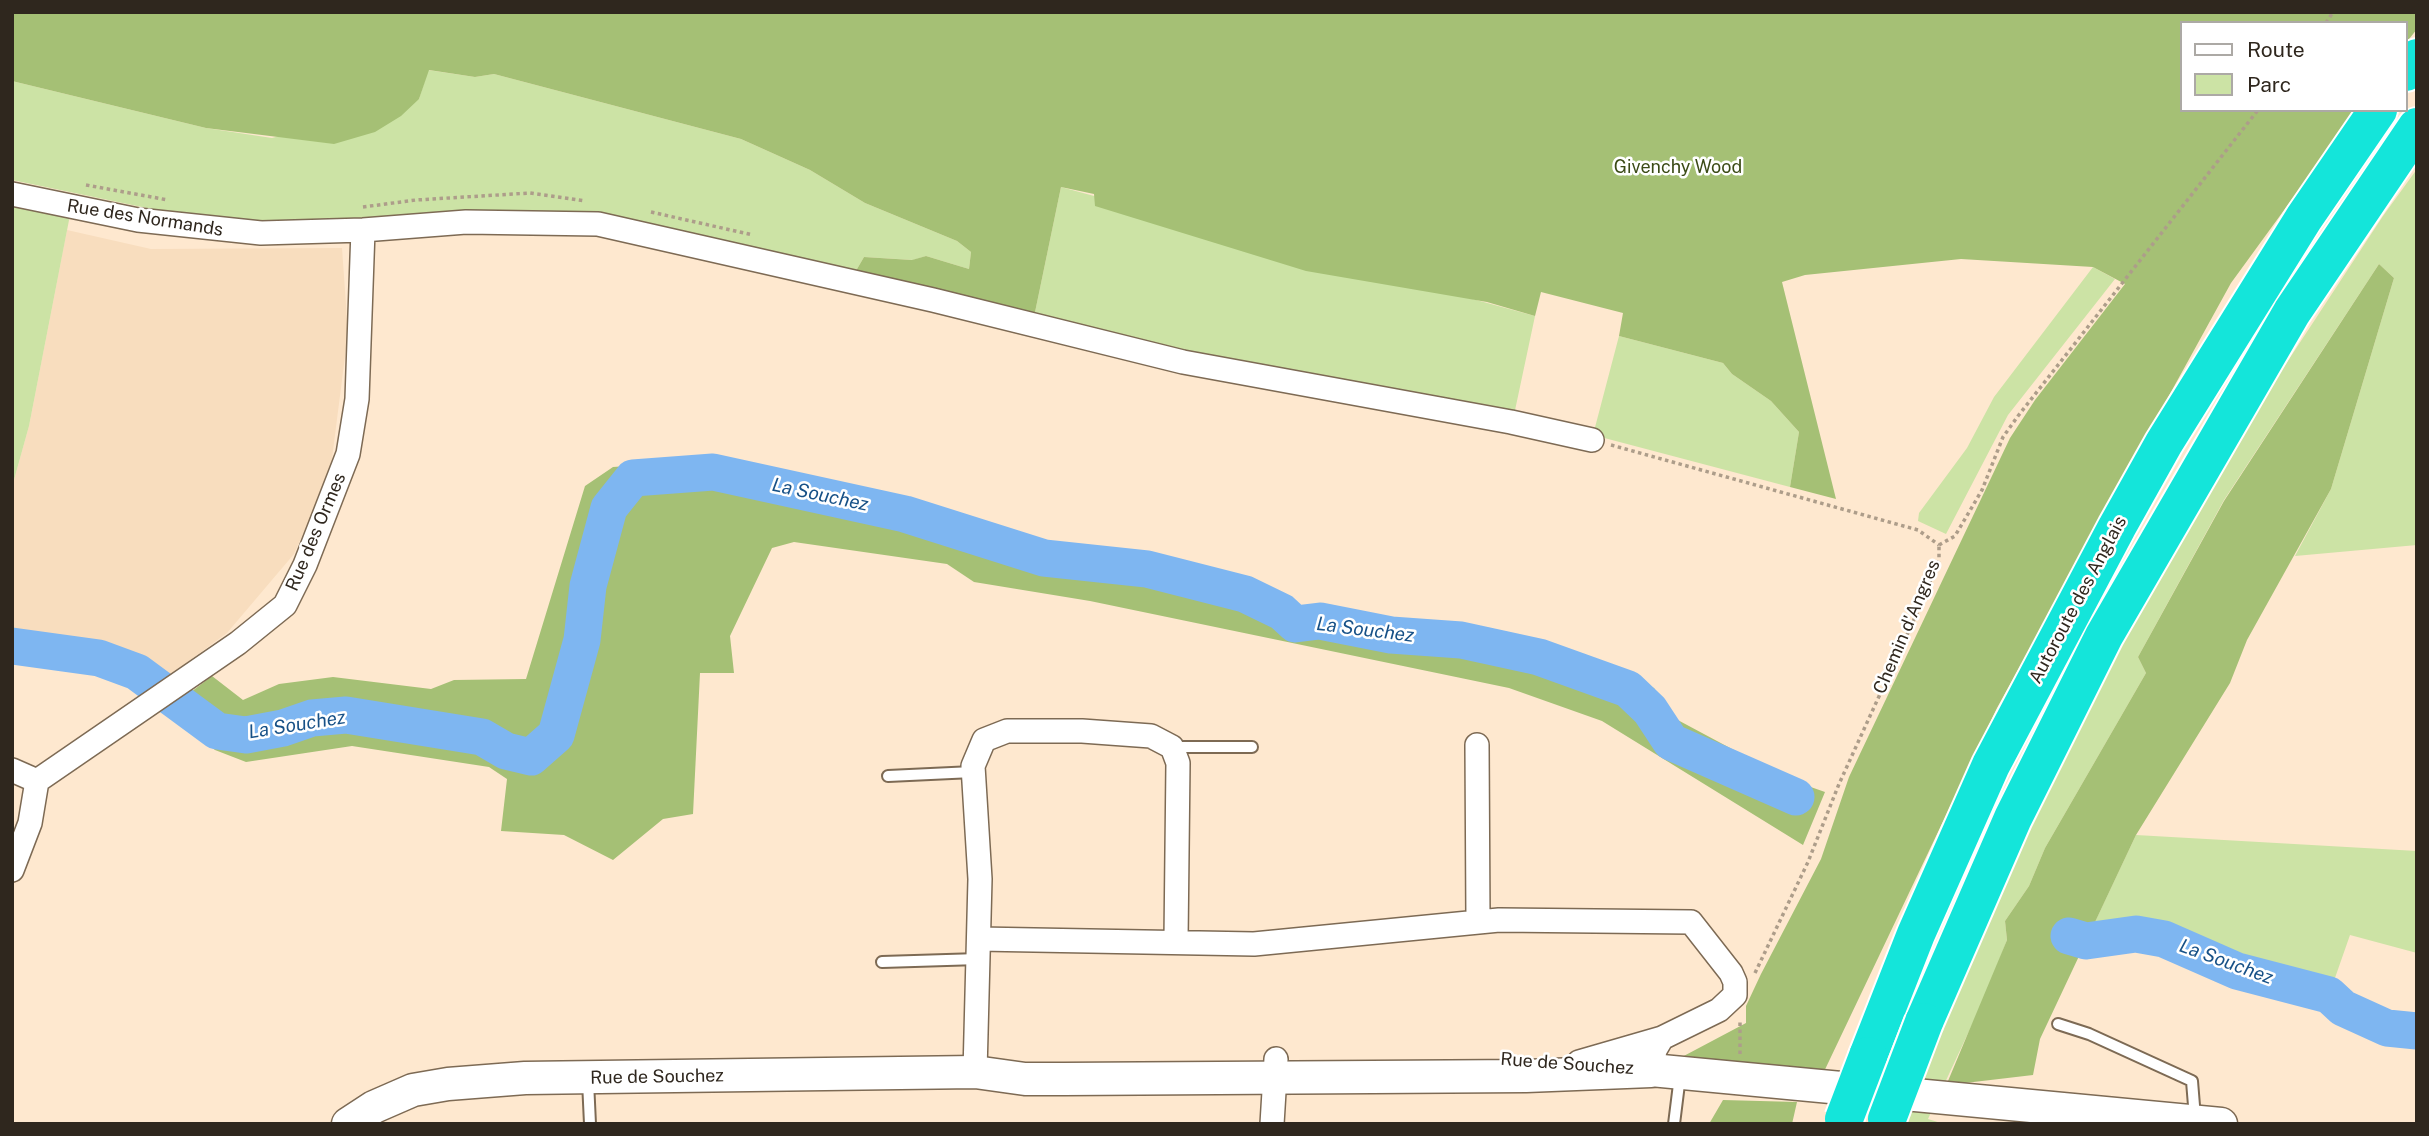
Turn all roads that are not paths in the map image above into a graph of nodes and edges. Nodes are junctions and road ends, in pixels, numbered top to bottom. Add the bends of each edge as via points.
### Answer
1 (2377, 112) edge
2 (2417, 127) edge
3 (12, 194) edge
4 (363, 230) junction
5 (1592, 440) road end
6 (1477, 745) dead end
7 (1172, 747) junction
8 (1252, 747) dead end
9 (12, 770) edge
10 (973, 772) junction
11 (888, 776) dead end
12 (37, 780) junction
13 (12, 870) edge
14 (1478, 921) junction
15 (1175, 940) junction
16 (979, 949) junction
17 (882, 962) dead end
18 (2059, 1024) dead end
19 (1662, 1038) junction
20 (1579, 1062) junction
21 (1276, 1067) junction
22 (975, 1072) junction
23 (1666, 1072) junction
24 (588, 1078) junction
25 (1842, 1121) edge
26 (1886, 1121) edge
27 (2208, 1122) edge
28 (348, 1124) edge
29 (590, 1124) edge
30 (1272, 1124) edge
31 (1674, 1124) edge

1 - 25 highway, Autoroute des Anglais, bridge via 2304,218 2117,527 1991,765 1916,934
2 - 26 highway, bridge via 2292,312 2104,636 2008,829
3 - 4 street, Rue des Normands via 189,228 261,233
4 - 5 street, Rue des Normands via 466,222 598,224 1183,362
4 - 12 street, Rue des Ormes via 357,399 348,454 285,605 238,643
6 - 14 street
7 - 8 lane
7 - 10 street via 1152,736 1007,731 984,740
7 - 15 street via 1178,763
9 - 12 street
10 - 11 lane
10 - 16 street
12 - 13 street via 30,823
14 - 15 street via 1254,944
14 - 19 street via 1691,922 1745,978 1728,1003
15 - 16 street
16 - 17 lane
16 - 22 street
18 - 27 lane via 2192,1081
19 - 20 street
19 - 23 street via 1655,1050
20 - 21 main road, Rue de Souchez via 1532,1058
20 - 23 main road, Rue de Souchez
21 - 22 main road, Rue de Souchez via 1023,1063
21 - 23 main road, Rue de Souchez via 1526,1076
21 - 30 street
22 - 24 main road, Rue de Souchez
23 - 27 main road via 1947,1098 2027,1111
23 - 31 lane
24 - 28 main road, Rue de Souchez via 525,1078 413,1090
24 - 29 lane

